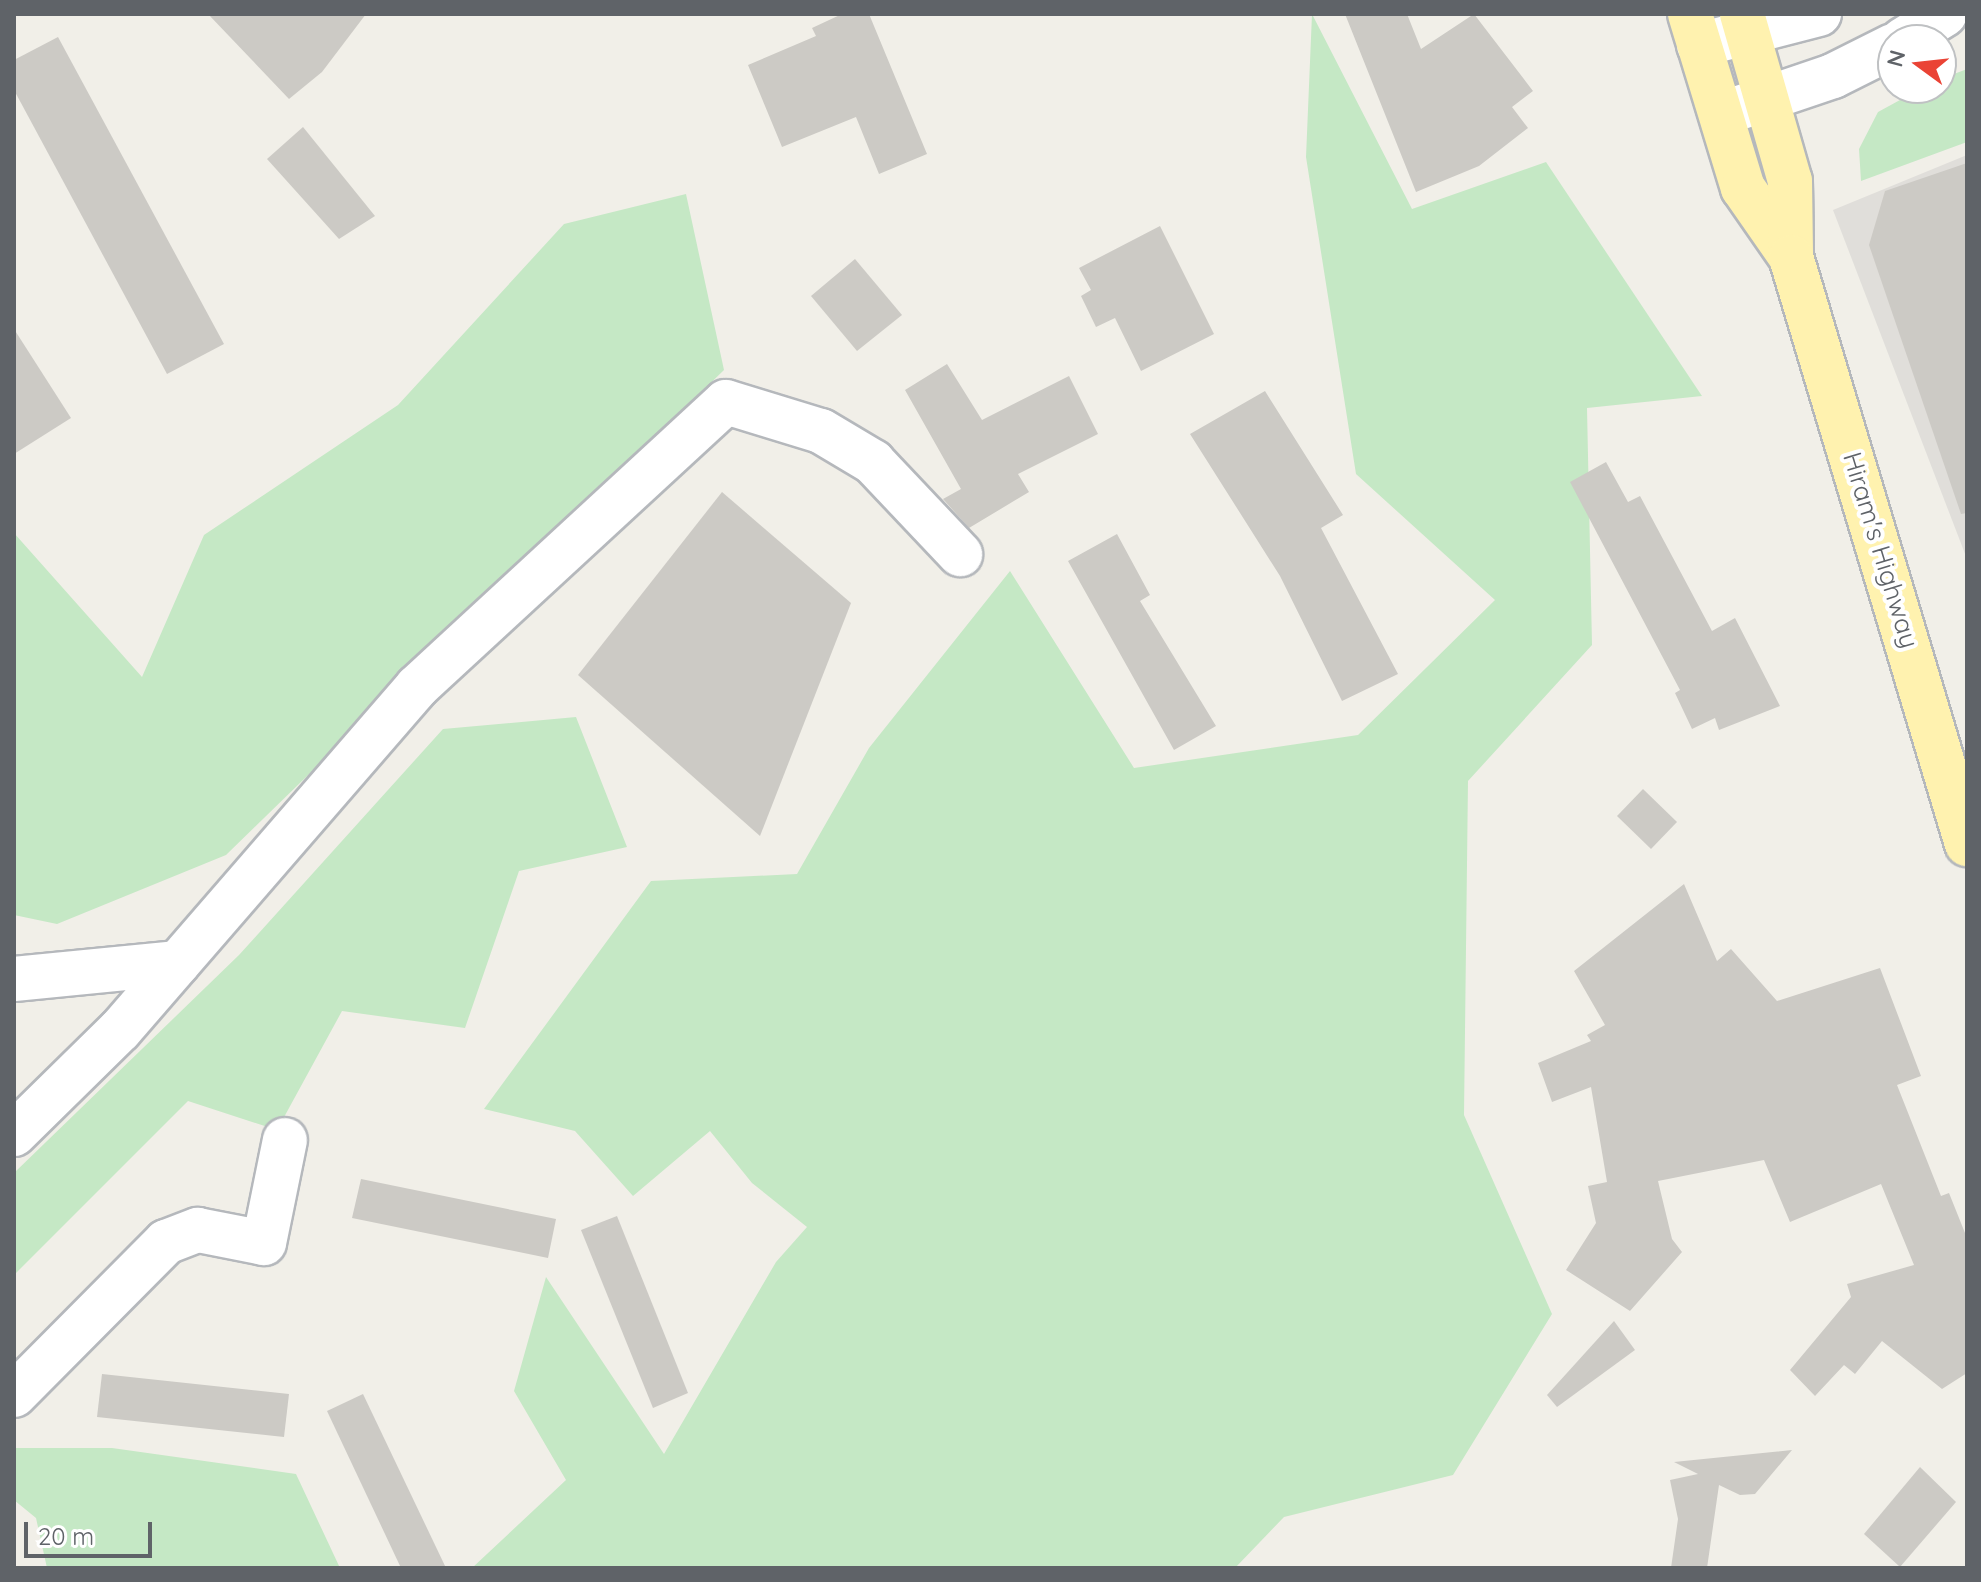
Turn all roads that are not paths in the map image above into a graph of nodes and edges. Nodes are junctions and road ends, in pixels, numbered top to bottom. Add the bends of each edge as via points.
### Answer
1 (1819, 14) edge
2 (1744, 22) edge
3 (1695, 29) edge
4 (1877, 53) edge
5 (1767, 101) junction
6 (1721, 114) junction
7 (1791, 257) junction
8 (960, 554) dead end
9 (1967, 844) edge
10 (178, 963) junction
11 (14, 979) edge
12 (14, 1134) edge
13 (285, 1140) dead end
14 (14, 1395) edge

1 - 2 street
2 - 3 street
2 - 5 main road, Hiram's Highway
3 - 6 main road, Hiram's Highway
4 - 5 street
5 - 6 street
5 - 7 main road, Hiram's Highway via 1790,181
6 - 7 main road, Hiram's Highway via 1743,188
7 - 9 main road, Hiram's Highway
8 - 10 street via 873,462 821,431 726,402 417,687
10 - 11 street
10 - 12 street
13 - 14 street via 264,1243 198,1230 166,1242

